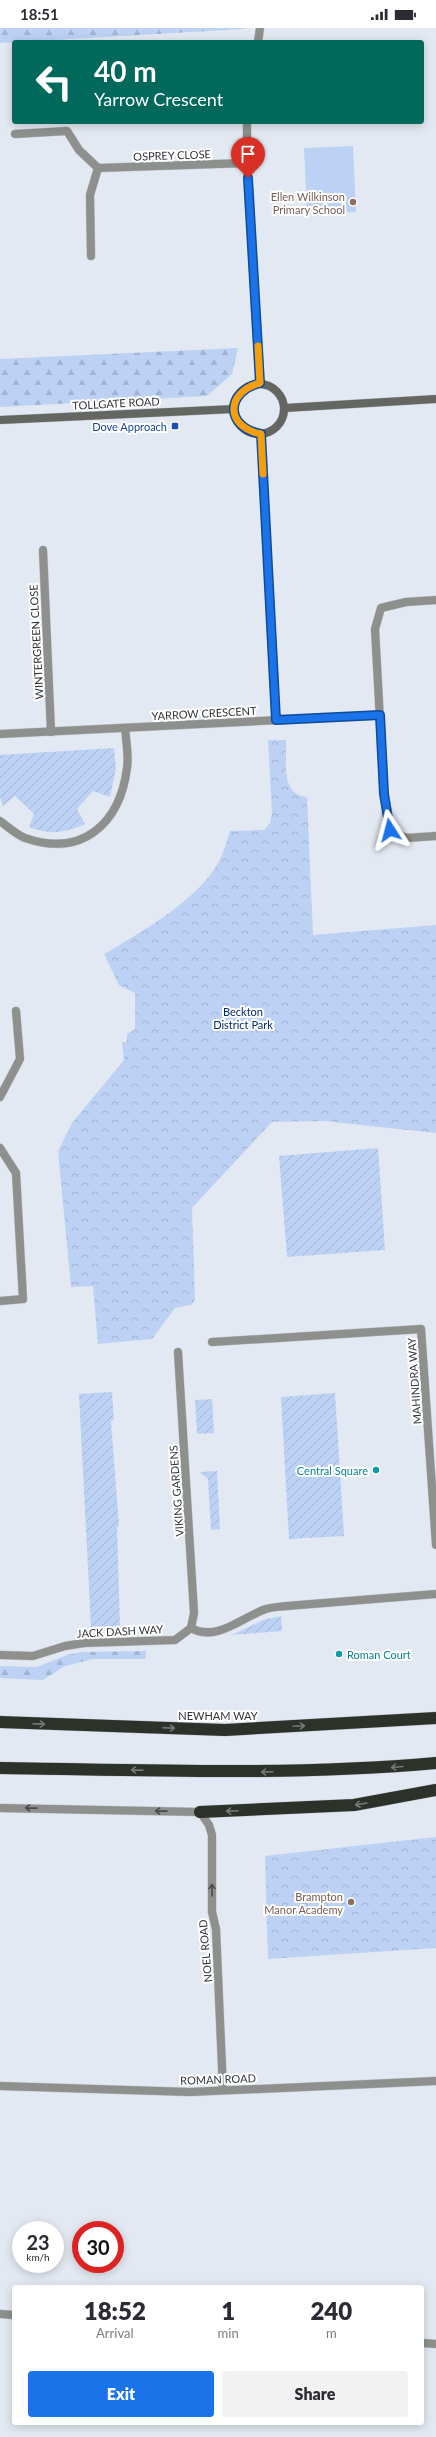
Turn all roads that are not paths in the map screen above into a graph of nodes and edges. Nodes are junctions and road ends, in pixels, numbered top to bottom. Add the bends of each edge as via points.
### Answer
1 (260, 28) edge
2 (258, 40) edge
3 (248, 124) edge
4 (14, 134) dead end
5 (246, 163) junction
6 (98, 168) junction
7 (92, 256) dead end
8 (260, 383) junction
9 (436, 399) edge
10 (285, 408) junction
11 (234, 409) junction
12 (0, 420) edge
13 (261, 434) junction
14 (43, 550) dead end
15 (436, 600) edge
16 (380, 715) junction
17 (276, 720) junction
18 (125, 728) junction
19 (51, 732) junction
20 (0, 734) edge
21 (0, 821) edge
22 (436, 836) edge
23 (16, 1010) dead end
24 (0, 1097) edge
25 (0, 1148) edge
26 (0, 1301) edge
27 (212, 1342) dead end
28 (178, 1352) dead end
29 (436, 1545) edge
30 (436, 1594) edge
31 (191, 1628) junction
32 (0, 1656) edge
33 (436, 1718) edge
34 (0, 1722) edge
35 (436, 1763) edge
36 (0, 1768) edge
37 (436, 1790) edge
38 (0, 1808) edge
39 (200, 1812) junction
40 (436, 2081) edge
41 (0, 2086) edge
42 (223, 2090) junction
43 (0, 2314) edge
44 (12, 2315) edge
45 (424, 2343) edge
46 (436, 2344) edge

1 - 2 street
3 - 5 street
4 - 6 street via 66,131 79,150
5 - 6 street, OSPREY CLOSE
5 - 8 street
6 - 7 street via 90,195
8 - 10 street via 272,387 281,396
8 - 11 street via 247,386 237,396
9 - 10 street
10 - 13 street via 282,421 273,431
11 - 12 street, TOLLGATE ROAD
11 - 13 street via 237,422 247,432
13 - 17 street
14 - 19 street, WINTERGREEN CLOSE
15 - 16 street via 406,602 381,608 375,629
16 - 17 street, YARROW CRESCENT
16 - 22 street via 384,794 390,830 406,838
17 - 18 street, YARROW CRESCENT
18 - 19 street, YARROW CRESCENT
18 - 21 street via 128,766 122,793 111,817 91,836 58,845 25,838
19 - 20 street, YARROW CRESCENT
23 - 24 street via 20,1059
25 - 26 street via 16,1173 23,1299
27 - 29 street, MAHINDRA WAY via 421,1329
28 - 31 street, VIKING GARDENS via 194,1613
30 - 31 street via 265,1609 224,1630 198,1632
31 - 32 street, JACK DASH WAY via 175,1640 84,1643 33,1656
34 -> 33 highway, NEWHAM WAY via 225,1730
35 -> 36 highway via 377,1768 242,1772
37 -> 39 highway via 354,1805
39 -> 38 street
42 -> 39 street, NOEL ROAD via 216,1929 212,1912 212,1835
40 - 42 street, ROMAN ROAD
41 - 42 street, ROMAN ROAD via 190,2092
43 - 44 street
45 - 46 street

